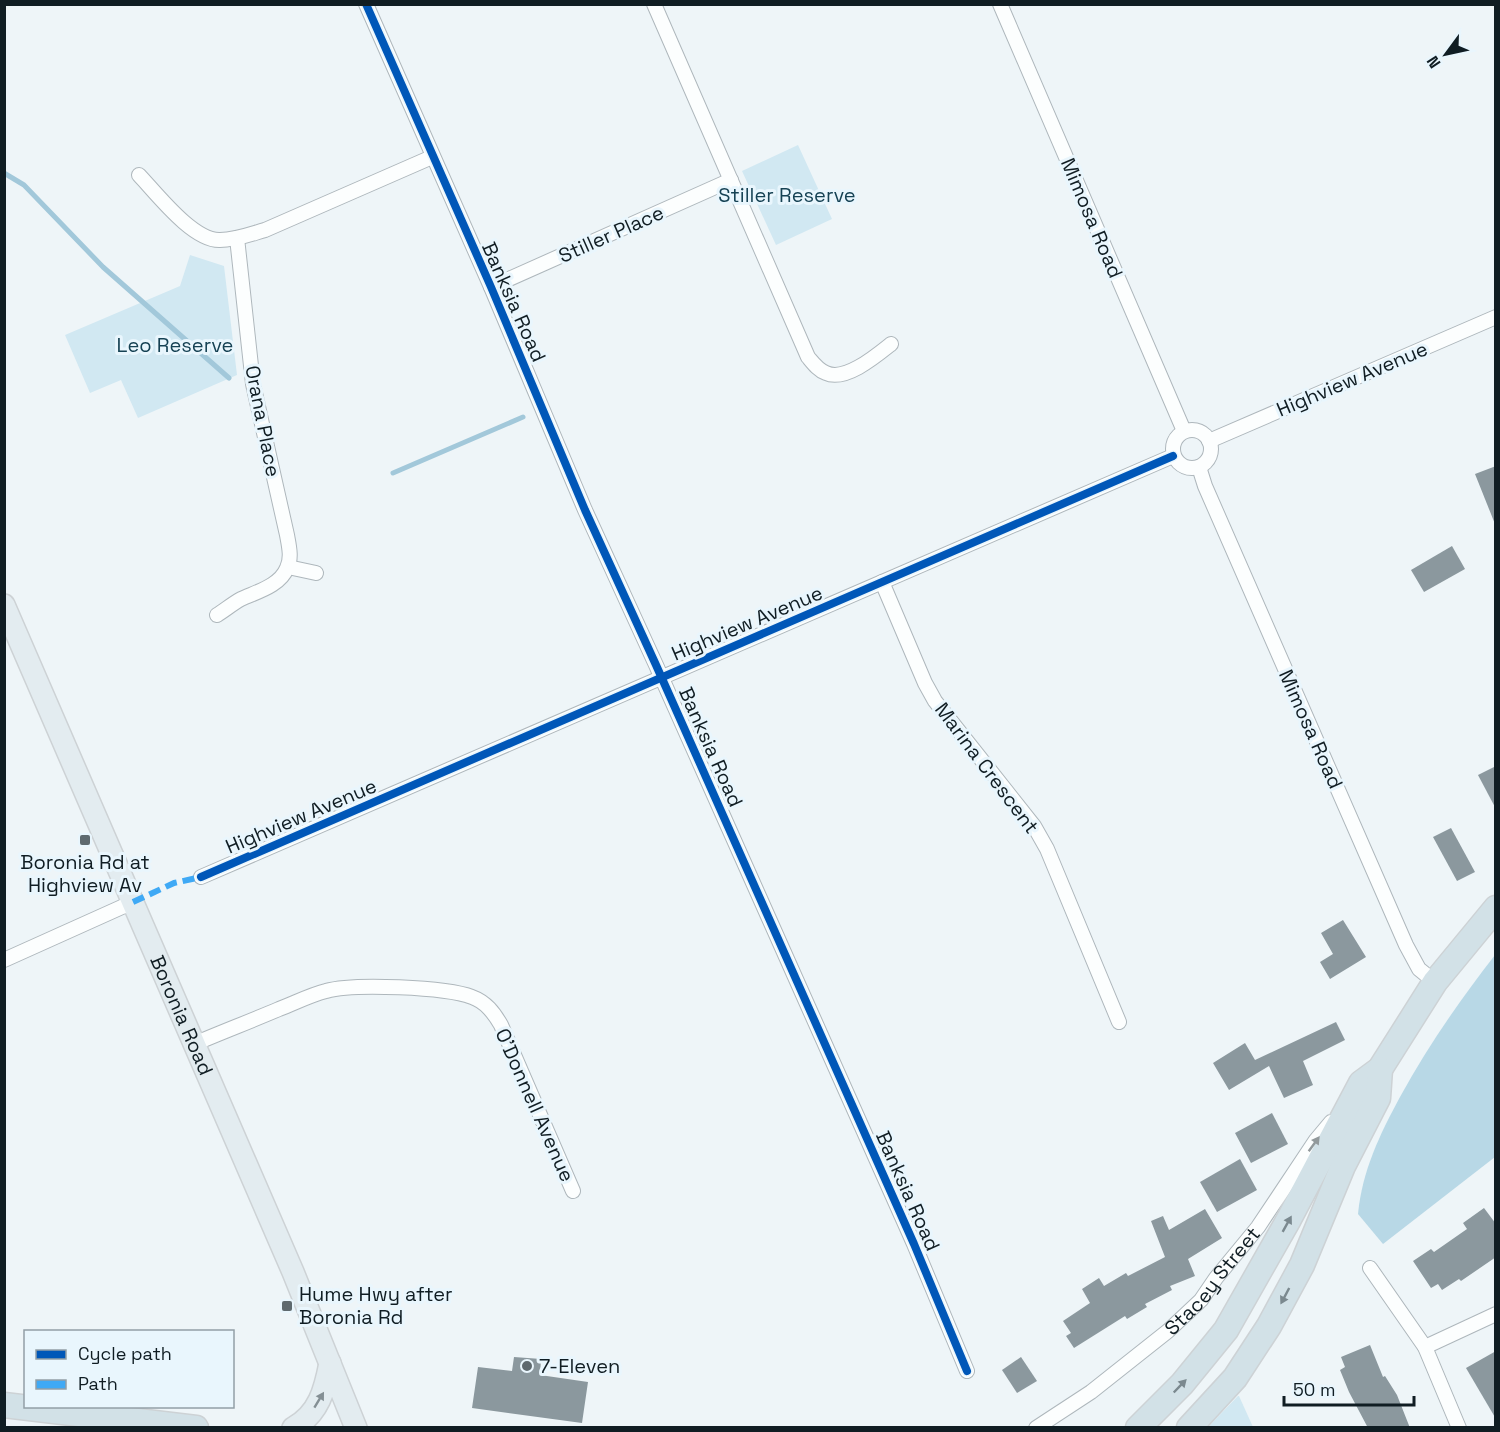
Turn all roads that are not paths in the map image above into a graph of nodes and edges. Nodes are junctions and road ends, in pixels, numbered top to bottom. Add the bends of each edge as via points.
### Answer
1 (366, 4) edge
2 (654, 4) edge
3 (1000, 4) edge
4 (432, 157) junction
5 (139, 175) dead end
6 (731, 180) junction
7 (237, 238) junction
8 (490, 287) junction
9 (1496, 317) edge
10 (891, 344) dead end
11 (820, 370) junction
12 (812, 382) dead end
13 (1184, 431) junction
14 (1209, 441) junction
15 (1173, 456) junction
16 (1199, 467) junction
17 (288, 567) junction
18 (316, 573) dead end
19 (882, 582) junction
20 (4, 604) edge
21 (217, 615) dead end
22 (662, 678) junction
23 (201, 877) dead end
24 (133, 902) junction
25 (1496, 908) edge
26 (4, 960) edge
27 (1435, 982) junction
28 (1119, 1022) dead end
29 (194, 1044) junction
30 (1380, 1069) junction
31 (1352, 1097) junction
32 (573, 1191) dead end
33 (1370, 1268) dead end
34 (1496, 1314) edge
35 (1425, 1347) junction
36 (330, 1363) junction
37 (967, 1371) dead end
38 (4, 1405) edge
39 (24, 1407) edge
40 (29, 1408) edge
41 (196, 1428) edge
42 (293, 1428) edge
43 (356, 1428) edge
44 (1036, 1428) edge
45 (1138, 1428) edge
46 (1189, 1428) edge
47 (1459, 1428) edge

1 - 4 street, Banksia Road
2 - 6 street
3 - 13 street, Mimosa Road
4 - 7 street via 266,230
4 - 8 street, Banksia Road
5 - 7 street via 201,235 218,241
6 - 8 street, Stiller Place
6 - 11 street via 801,344
7 - 17 street, Orana Place via 253,384 287,535
8 - 22 street, Banksia Road
9 - 14 street, Highview Avenue
10 - 11 street via 839,375
11 - 12 street
13 - 14 street via 1199,431
13 - 15 street via 1173,441
14 - 16 street via 1210,456
15 - 16 street via 1181,466
15 - 19 street, Highview Avenue
16 - 27 street, Mimosa Road via 1412,958
17 - 18 street
17 - 21 street via 274,583
19 - 22 street, Highview Avenue
19 - 28 street, Marina Crescent via 935,701 1034,826 1047,849
20 - 24 main road, Boronia Road
22 - 23 street, Highview Avenue
22 - 37 street, Banksia Road
24 - 26 street
24 - 29 main road, Boronia Road
25 - 27 highway, Stacey Street
27 - 30 highway, Stacey Street
29 - 32 street, O'Donnell Avenue via 316,994 348,987 473,997 493,1011 501,1025
29 - 36 main road, Boronia Road
30 - 31 highway, Stacey Street via 1361,1083
30 -> 46 highway, Stacey Street via 1378,1098 1343,1167 1302,1265 1235,1378
44 -> 31 street, Stacey Street via 1091,1392 1201,1300 1258,1227 1316,1140
45 -> 31 highway, Stacey Street via 1182,1384 1226,1330 1289,1220
33 - 35 street
34 - 35 street
35 - 47 street
42 -> 36 main road via 312,1412 324,1393
36 - 43 main road, Boronia Road
38 - 39 highway
40 - 41 highway

